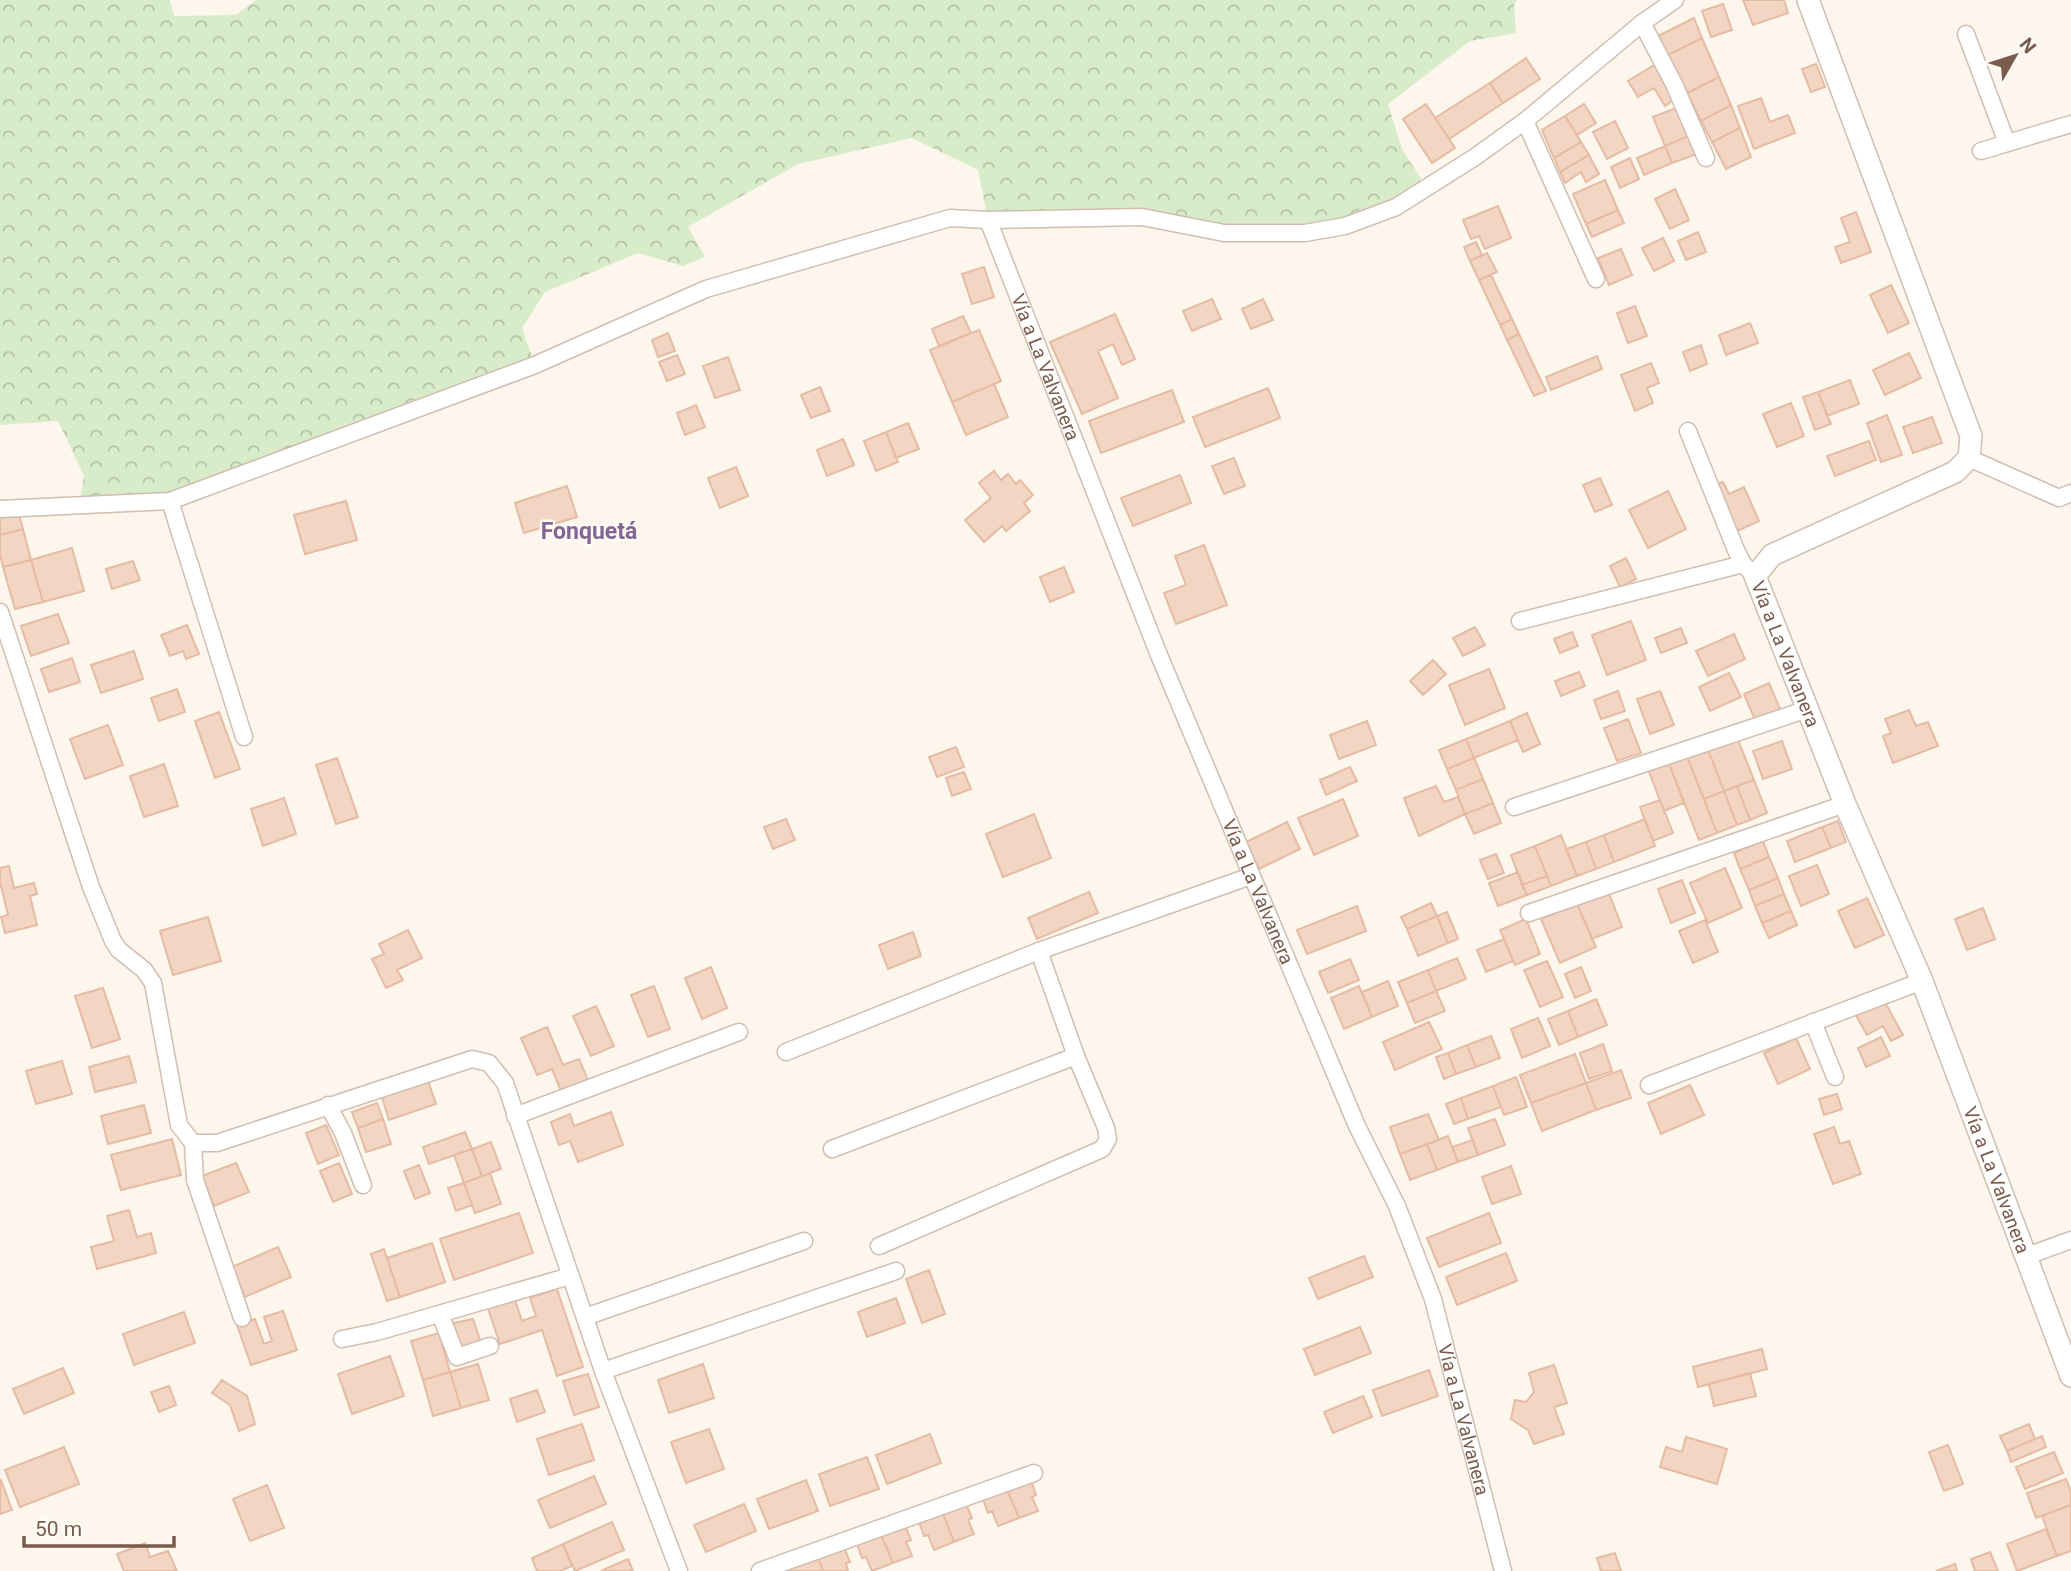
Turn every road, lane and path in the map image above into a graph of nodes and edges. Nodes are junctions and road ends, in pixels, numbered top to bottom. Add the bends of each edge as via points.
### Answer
1 (1675, 0) edge
2 (1808, 0) edge
3 (1642, 23) junction
4 (1966, 34) dead end
5 (1525, 121) junction
6 (2071, 124) edge
7 (2007, 144) junction
8 (1981, 151) dead end
9 (1706, 158) dead end
10 (988, 220) junction
11 (1596, 279) dead end
12 (1688, 431) dead end
13 (1969, 458) junction
14 (2071, 493) edge
15 (170, 501) junction
16 (0, 509) edge
17 (1749, 570) junction
18 (0, 612) edge
19 (1520, 621) dead end
20 (1808, 709) junction
21 (244, 737) dead end
22 (1845, 804) junction
23 (1514, 807) dead end
24 (1251, 876) junction
25 (1528, 913) dead end
26 (1039, 951) junction
27 (1922, 981) junction
28 (1813, 1022) junction
29 (739, 1032) dead end
30 (786, 1052) dead end
31 (1076, 1056) junction
32 (1835, 1077) dead end
33 (1649, 1085) dead end
34 (328, 1105) junction
35 (515, 1116) junction
36 (193, 1143) junction
37 (832, 1149) dead end
38 (363, 1185) dead end
39 (2071, 1240) edge
40 (804, 1241) dead end
41 (879, 1246) dead end
42 (2027, 1256) junction
43 (896, 1271) dead end
44 (570, 1276) junction
45 (440, 1314) junction
46 (585, 1317) junction
47 (242, 1318) dead end
48 (342, 1339) dead end
49 (490, 1346) dead end
50 (603, 1371) junction
51 (2071, 1376) edge
52 (1034, 1473) dead end
53 (679, 1571) edge
54 (760, 1571) edge
55 (1503, 1571) edge

1 - 3 street
2 - 13 street via 1971,436
3 - 5 street
3 - 9 street
4 - 7 street
5 - 10 street via 1396,207 1345,226 1305,233 1224,233 1142,217
5 - 11 street
6 - 7 street
7 - 8 street
10 - 15 street via 950,218 706,289 535,365
10 - 24 street, Vía a La Valvanera
12 - 17 street
13 - 14 street via 2059,498
13 - 17 street, Vía a La Valvanera via 1955,472 1772,555
15 - 16 street
15 - 21 street
17 - 19 street
17 - 20 street, Vía a La Valvanera
18 - 36 street via 113,941 153,983 179,1125
20 - 22 street, Vía a La Valvanera
20 - 23 street
22 - 25 street
22 - 27 street, Vía a La Valvanera
24 - 26 street
24 - 55 street, Vía a La Valvanera via 1357,1126 1397,1206 1433,1299
26 - 30 street
26 - 31 street
27 - 28 street
27 - 42 street, Vía a La Valvanera
28 - 32 street
28 - 33 street
29 - 35 street
31 - 37 street
31 - 41 street via 1106,1128 1108,1139 1102,1149
34 - 35 street via 472,1059 489,1063 505,1083
34 - 36 street via 217,1143
34 - 38 street
35 - 44 street
36 - 47 street via 195,1180
39 - 42 street
40 - 46 street
42 - 51 street, Vía a La Valvanera
43 - 50 street
44 - 45 street
44 - 46 street
45 - 48 street
45 - 49 street via 457,1357
46 - 50 street
50 - 53 street
52 - 54 street

